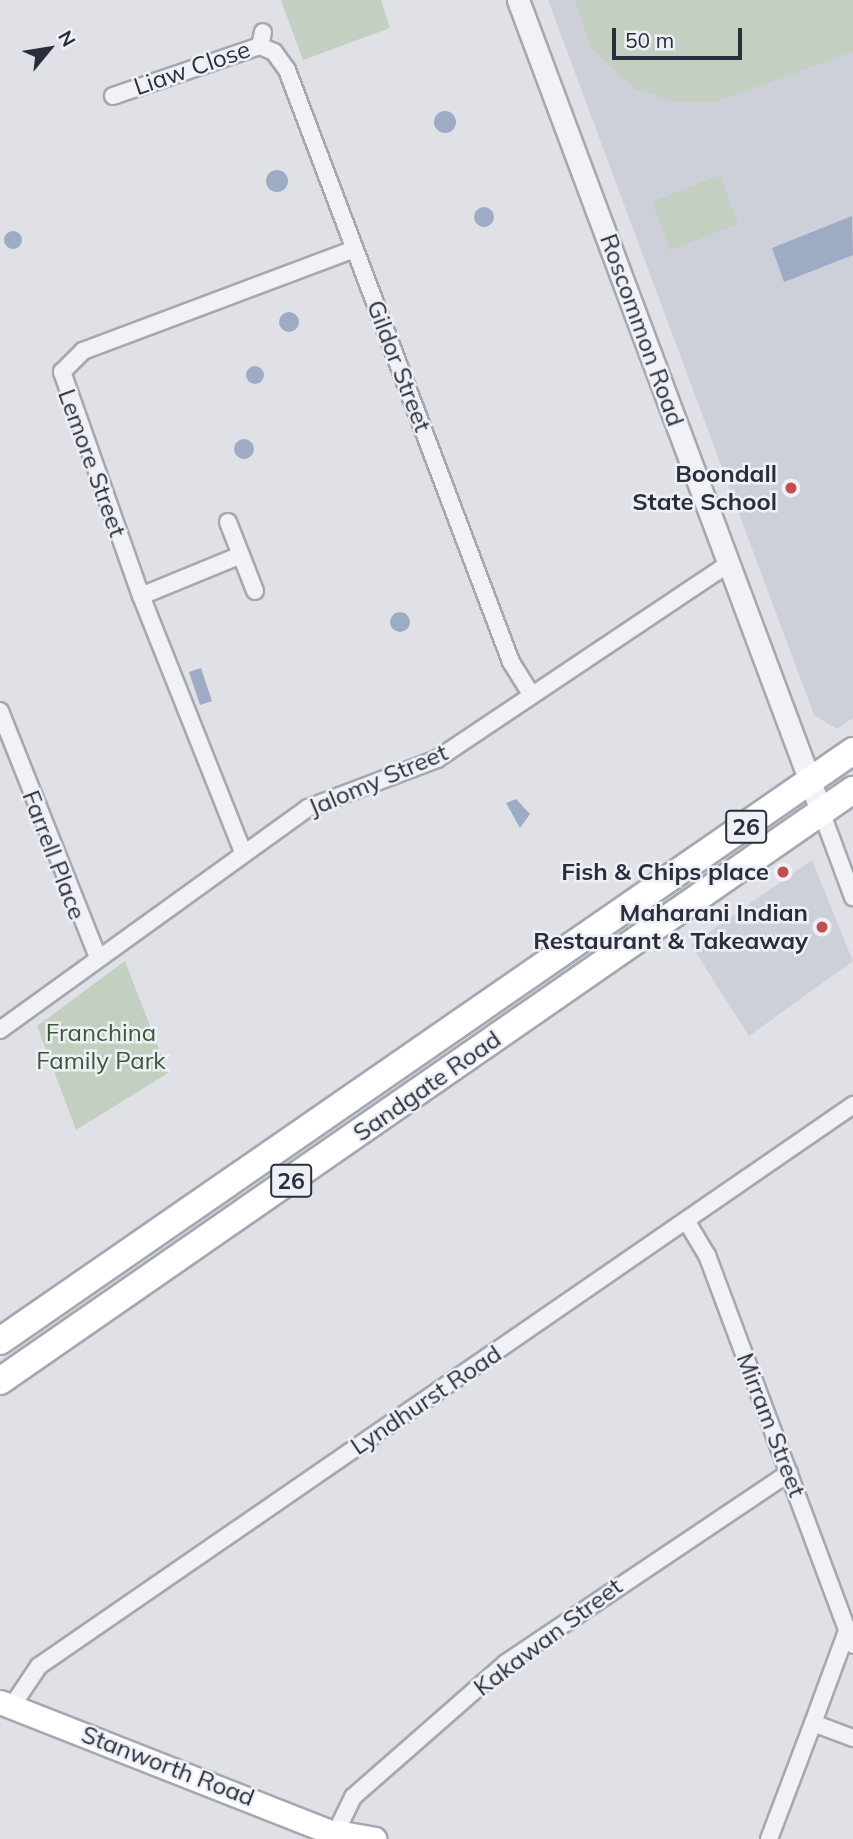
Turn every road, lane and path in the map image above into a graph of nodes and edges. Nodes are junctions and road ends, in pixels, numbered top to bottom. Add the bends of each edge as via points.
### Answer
1 (518, 0) edge
2 (261, 39) joint
3 (113, 96) dead end
4 (355, 249) junction
5 (228, 522) dead end
6 (241, 555) junction
7 (728, 564) junction
8 (255, 591) dead end
9 (141, 596) junction
10 (531, 694) junction
11 (0, 711) edge
12 (853, 751) edge
13 (810, 782) junction
14 (853, 790) edge
15 (821, 811) junction
16 (243, 852) junction
17 (853, 897) edge
18 (98, 957) junction
19 (0, 1030) edge
20 (853, 1105) edge
21 (687, 1222) junction
22 (0, 1341) edge
23 (0, 1381) edge
24 (789, 1473) junction
25 (850, 1638) edge
26 (6, 1704) edge
27 (813, 1723) junction
28 (853, 1738) edge
29 (342, 1836) edge
30 (374, 1839) edge
31 (769, 1839) edge

1 - 7 street, Roscommon Road
2 - 3 street, Liaw Close
2 - 4 street, Gildor Street via 287,69
4 - 9 street, Lemore Street via 67,362 65,393
4 - 10 street, Gildor Street via 511,663
5 - 6 street
6 - 8 street
6 - 9 street
7 - 10 street, Jalomy Street
7 - 13 street, Roscommon Road
9 - 16 street, Lemore Street
10 - 16 street, Jalomy Street via 438,759 335,793
11 - 18 street, Farrell Place
12 - 13 highway, Sandgate Road / 26
13 - 15 street, Roscommon Road
13 - 22 highway, Sandgate Road / 26
14 - 15 highway, Sandgate Road / 26
15 - 17 street, Roscommon Road
15 - 23 highway, Sandgate Road / 26
16 - 18 street, Jalomy Street
18 - 19 street, Jalomy Street
20 - 21 street, Lyndhurst Road
21 - 24 street, Mirram Street via 707,1255
21 - 26 street, Lyndhurst Road via 39,1666
24 - 25 street, Mirram Street
24 - 29 street, Kakawan Street via 506,1663 353,1797
25 - 27 street, Mirram Street
26 - 29 main road, Stanworth Road
27 - 28 street
27 - 31 street, Mirram Street
29 - 30 main road, Stanworth Road

